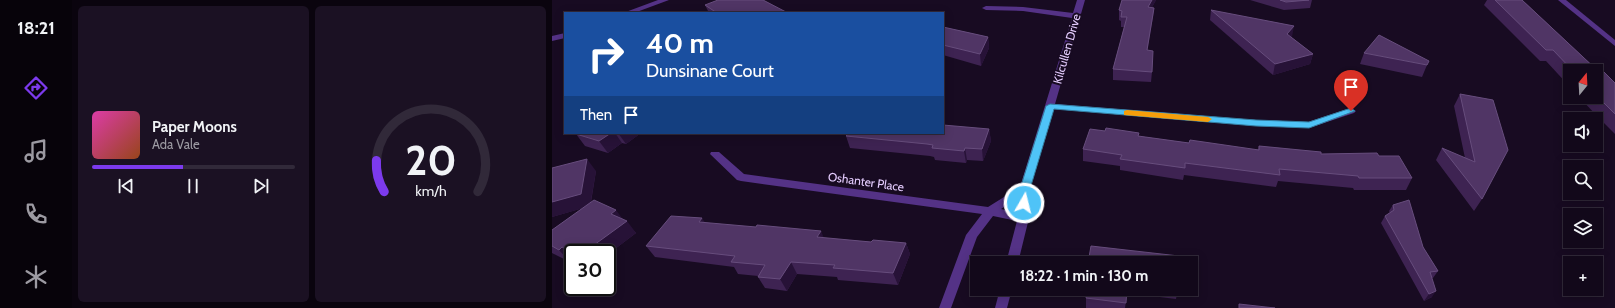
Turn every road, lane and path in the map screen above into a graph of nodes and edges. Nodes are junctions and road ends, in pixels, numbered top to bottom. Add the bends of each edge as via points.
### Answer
1 (665, 0) edge
2 (1081, 0) edge
3 (1562, 0) edge
4 (986, 8) dead end
5 (630, 12) edge
6 (1077, 16) junction
7 (564, 35) edge
8 (552, 39) edge
9 (1615, 44) edge
10 (1050, 106) junction
11 (1351, 111) dead end
12 (714, 154) dead end
13 (1025, 189) junction
14 (990, 211) junction
15 (1022, 218) junction
16 (1014, 256) edge
17 (1004, 296) edge
18 (945, 308) edge
19 (1001, 308) edge

1 - 5 street
2 - 6 street, Kilcullen Drive
3 - 9 street
4 - 6 street via 1022,9
6 - 10 street, Kilcullen Drive
7 - 8 street
10 - 11 street via 1309,125
10 - 13 street, Kilcullen Drive
12 - 14 street, Oshanter Place via 741,177
13 - 14 street
13 - 15 street, Kilcullen Drive
14 - 15 street, Oshanter Place
14 - 18 street via 972,235
15 - 16 street, Kilcullen Drive
17 - 19 street

